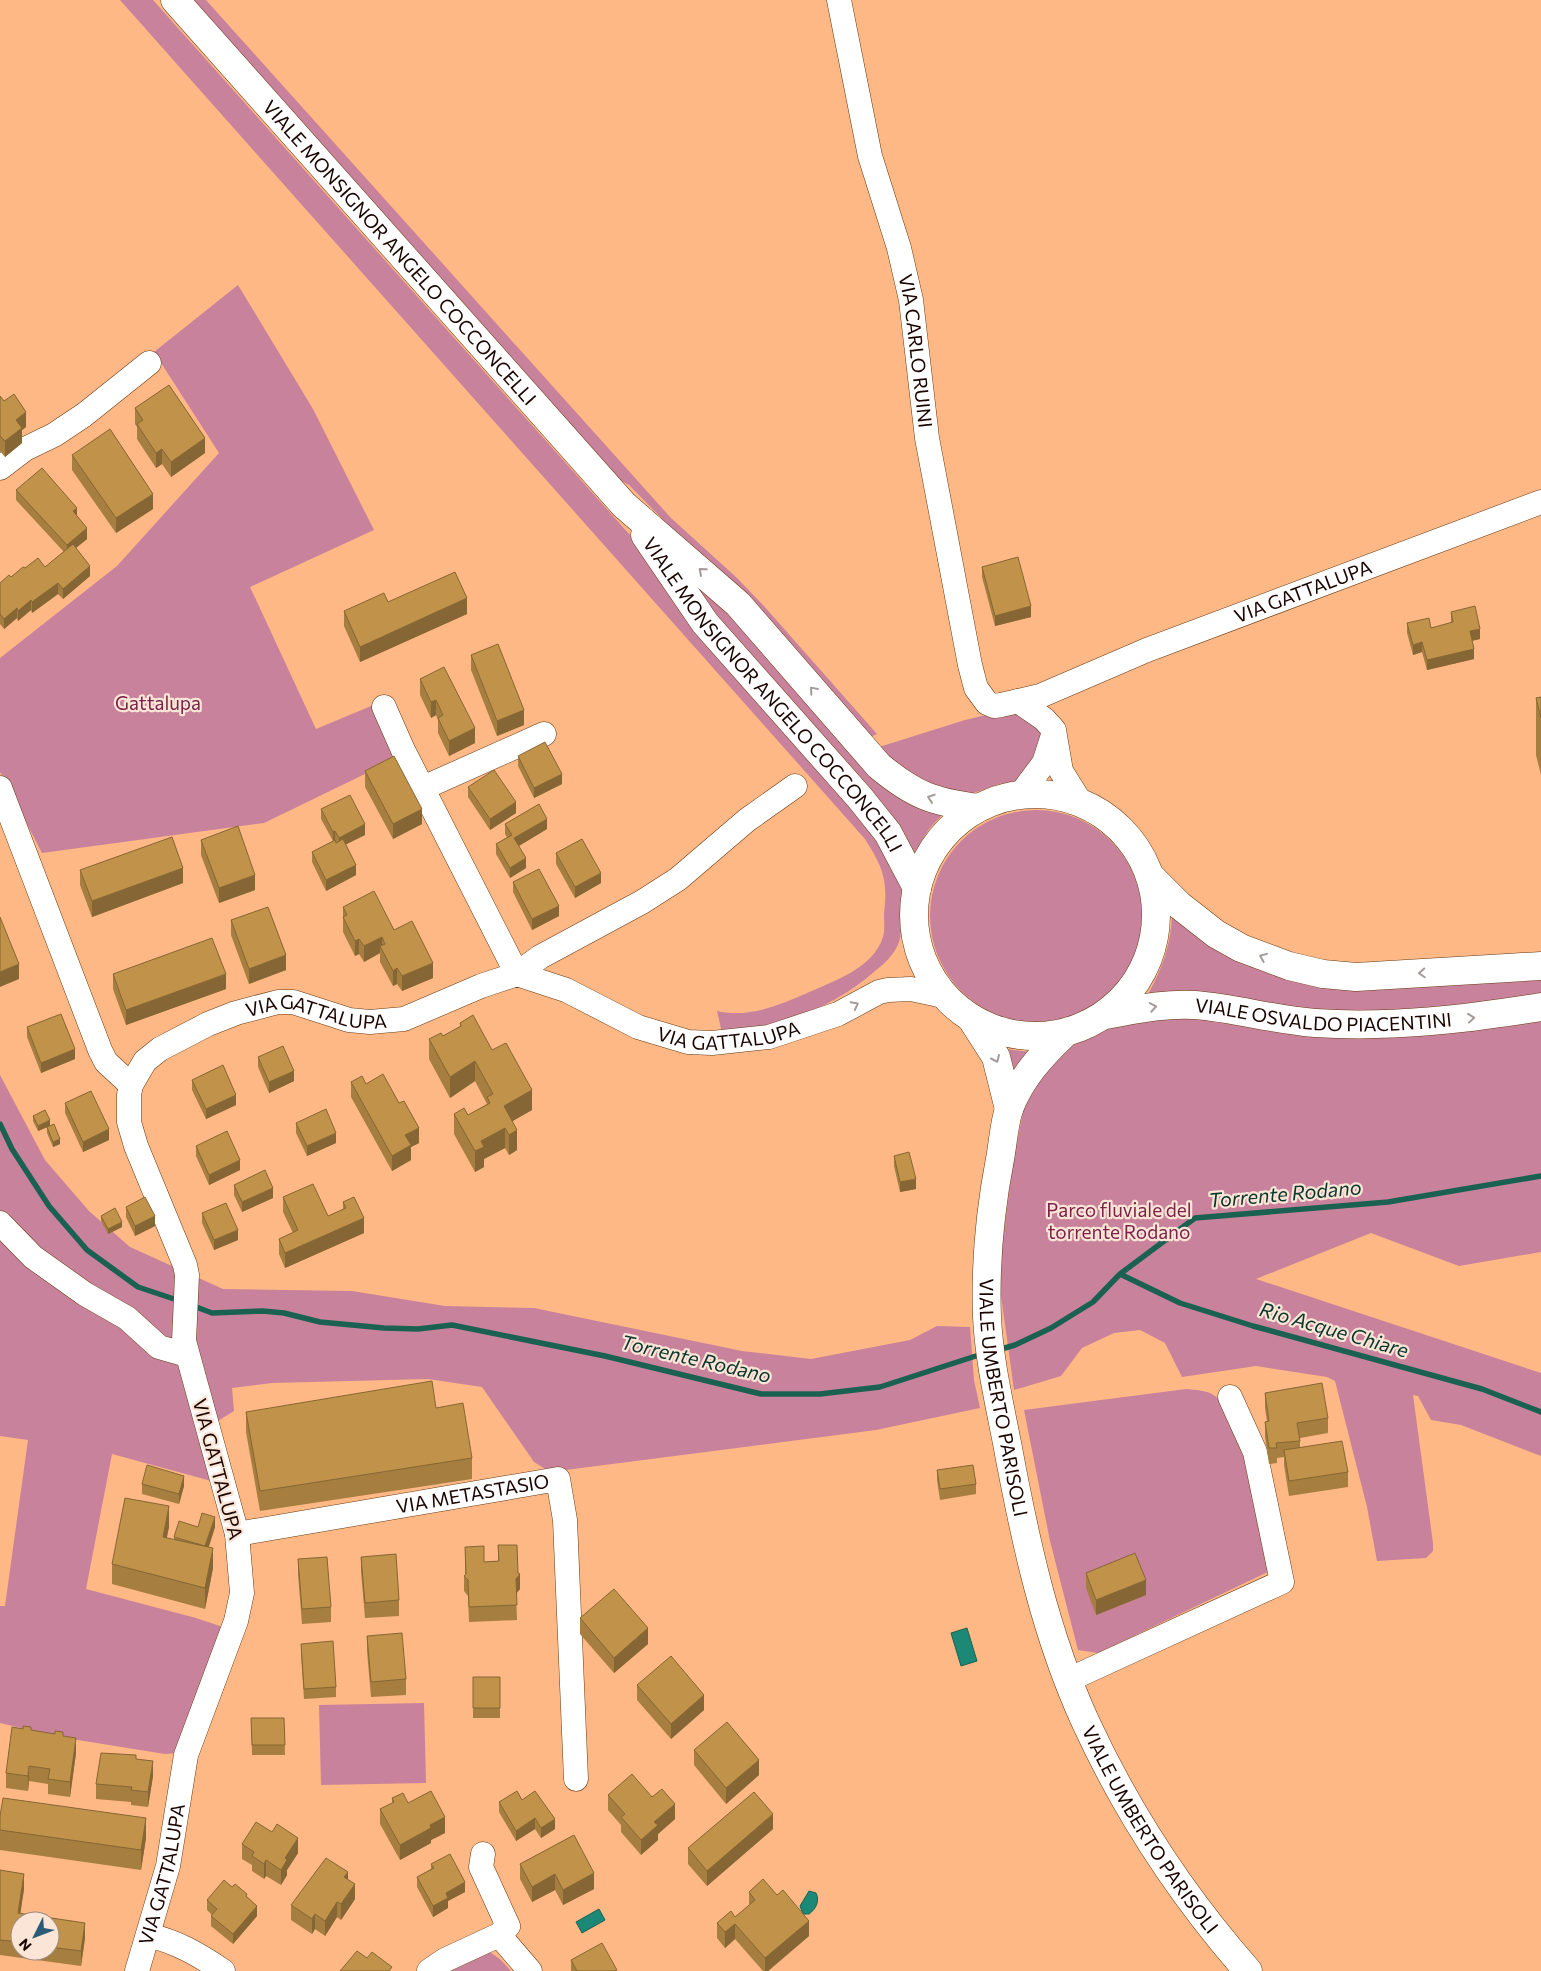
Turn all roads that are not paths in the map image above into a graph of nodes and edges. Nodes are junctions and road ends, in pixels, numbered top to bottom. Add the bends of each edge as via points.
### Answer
1 (175, 0) edge
2 (839, 0) edge
3 (149, 364) dead end
4 (0, 468) edge
5 (1541, 502) edge
6 (624, 505) junction
7 (1066, 686) junction
8 (1018, 701) junction
9 (986, 703) joint
10 (384, 707) dead end
11 (1054, 730) junction
12 (544, 734) dead end
13 (795, 786) dead end
14 (423, 788) junction
15 (3, 794) edge
16 (1020, 795) junction
17 (1081, 803) junction
18 (978, 808) junction
19 (1151, 877) junction
20 (917, 888) junction
21 (1541, 966) edge
22 (517, 974) junction
23 (944, 996) junction
24 (1541, 1007) edge
25 (1105, 1015) junction
26 (971, 1018) junction
27 (1063, 1035) junction
28 (132, 1085) junction
29 (1009, 1109) junction
30 (0, 1223) edge
31 (186, 1348) junction
32 (1230, 1397) dead end
33 (237, 1534) junction
34 (1068, 1680) junction
35 (576, 1778) dead end
36 (482, 1854) dead end
37 (148, 1935) junction
38 (499, 1935) junction
39 (136, 1971) edge
40 (223, 1971) edge
41 (429, 1971) edge
42 (530, 1971) edge
43 (1248, 1971) edge

1 - 6 main road, VIALE MONSIGNOR ANGELO COCCONCELLI
2 - 9 street, VIA CARLO RUINI via 870,156 899,248 911,300 927,438 970,665 976,688
3 - 4 street via 84,415 25,449
5 - 7 street, VIA GATTALUPA via 1156,647
18 -> 6 main road, VIALE MONSIGNOR ANGELO COCCONCELLI via 925,798 879,766 738,604
6 - 20 main road, VIALE MONSIGNOR ANGELO COCCONCELLI via 705,623 888,833
7 - 8 street, VIA GATTALUPA
7 - 11 street via 1056,707
8 - 9 street, VIA GATTALUPA via 994,706
8 - 11 street via 1039,714
10 - 14 street
11 - 16 street via 1044,763
11 - 17 street via 1061,771
12 - 14 street
13 - 22 street, VIA GATTALUPA via 747,820 678,878 642,902 540,956
14 - 22 street
15 - 28 street via 100,1050 106,1062
16 - 17 main road via 1054,796
16 - 18 main road
17 - 19 main road via 1118,827 1133,844
18 - 20 main road via 939,841 922,871
21 -> 19 main road, VIALE OSVALDO PIACENTINI via 1356,977 1323,974 1241,948 1216,934 1179,906
19 - 25 main road via 1156,908 1155,933 1149,957 1138,980
20 - 23 main road via 914,907 916,934 924,964
22 -> 23 street, VIA GATTALUPA via 566,990 638,1027 688,1042 747,1041 769,1037 838,1014 888,990 911,989
22 - 28 street, VIA GATTALUPA via 481,986 420,1014 397,1020 349,1020 293,1002 262,1005 208,1024 160,1049 145,1061
23 - 26 main road
25 -> 24 main road, VIALE OSVALDO PIACENTINI via 1166,1005 1194,1005 1316,1023 1414,1023
25 - 27 main road
26 - 27 main road via 1024,1037
26 -> 29 main road, VIALE UMBERTO PARISOLI via 996,1057
27 - 29 main road, VIALE UMBERTO PARISOLI via 1036,1062
28 - 31 street, VIA GATTALUPA via 129,1122 187,1275
29 - 34 main road, VIALE UMBERTO PARISOLI via 989,1225 987,1318 1002,1418 1032,1566 1052,1638
30 - 31 street via 33,1257 85,1294 127,1318 159,1347
31 - 33 street, VIA GATTALUPA via 224,1477
32 - 34 street via 1256,1452 1282,1582
33 - 35 street, VIA METASTASIO via 558,1479 565,1520
33 - 37 street, VIA GATTALUPA via 242,1593 236,1621 186,1755 168,1866
34 - 43 main road, VIALE UMBERTO PARISOLI via 1124,1799 1147,1838 1197,1910
36 - 38 street via 481,1866 508,1926
37 - 39 street, VIA GATTALUPA
37 - 40 street via 196,1952
38 - 41 street
38 - 42 street

